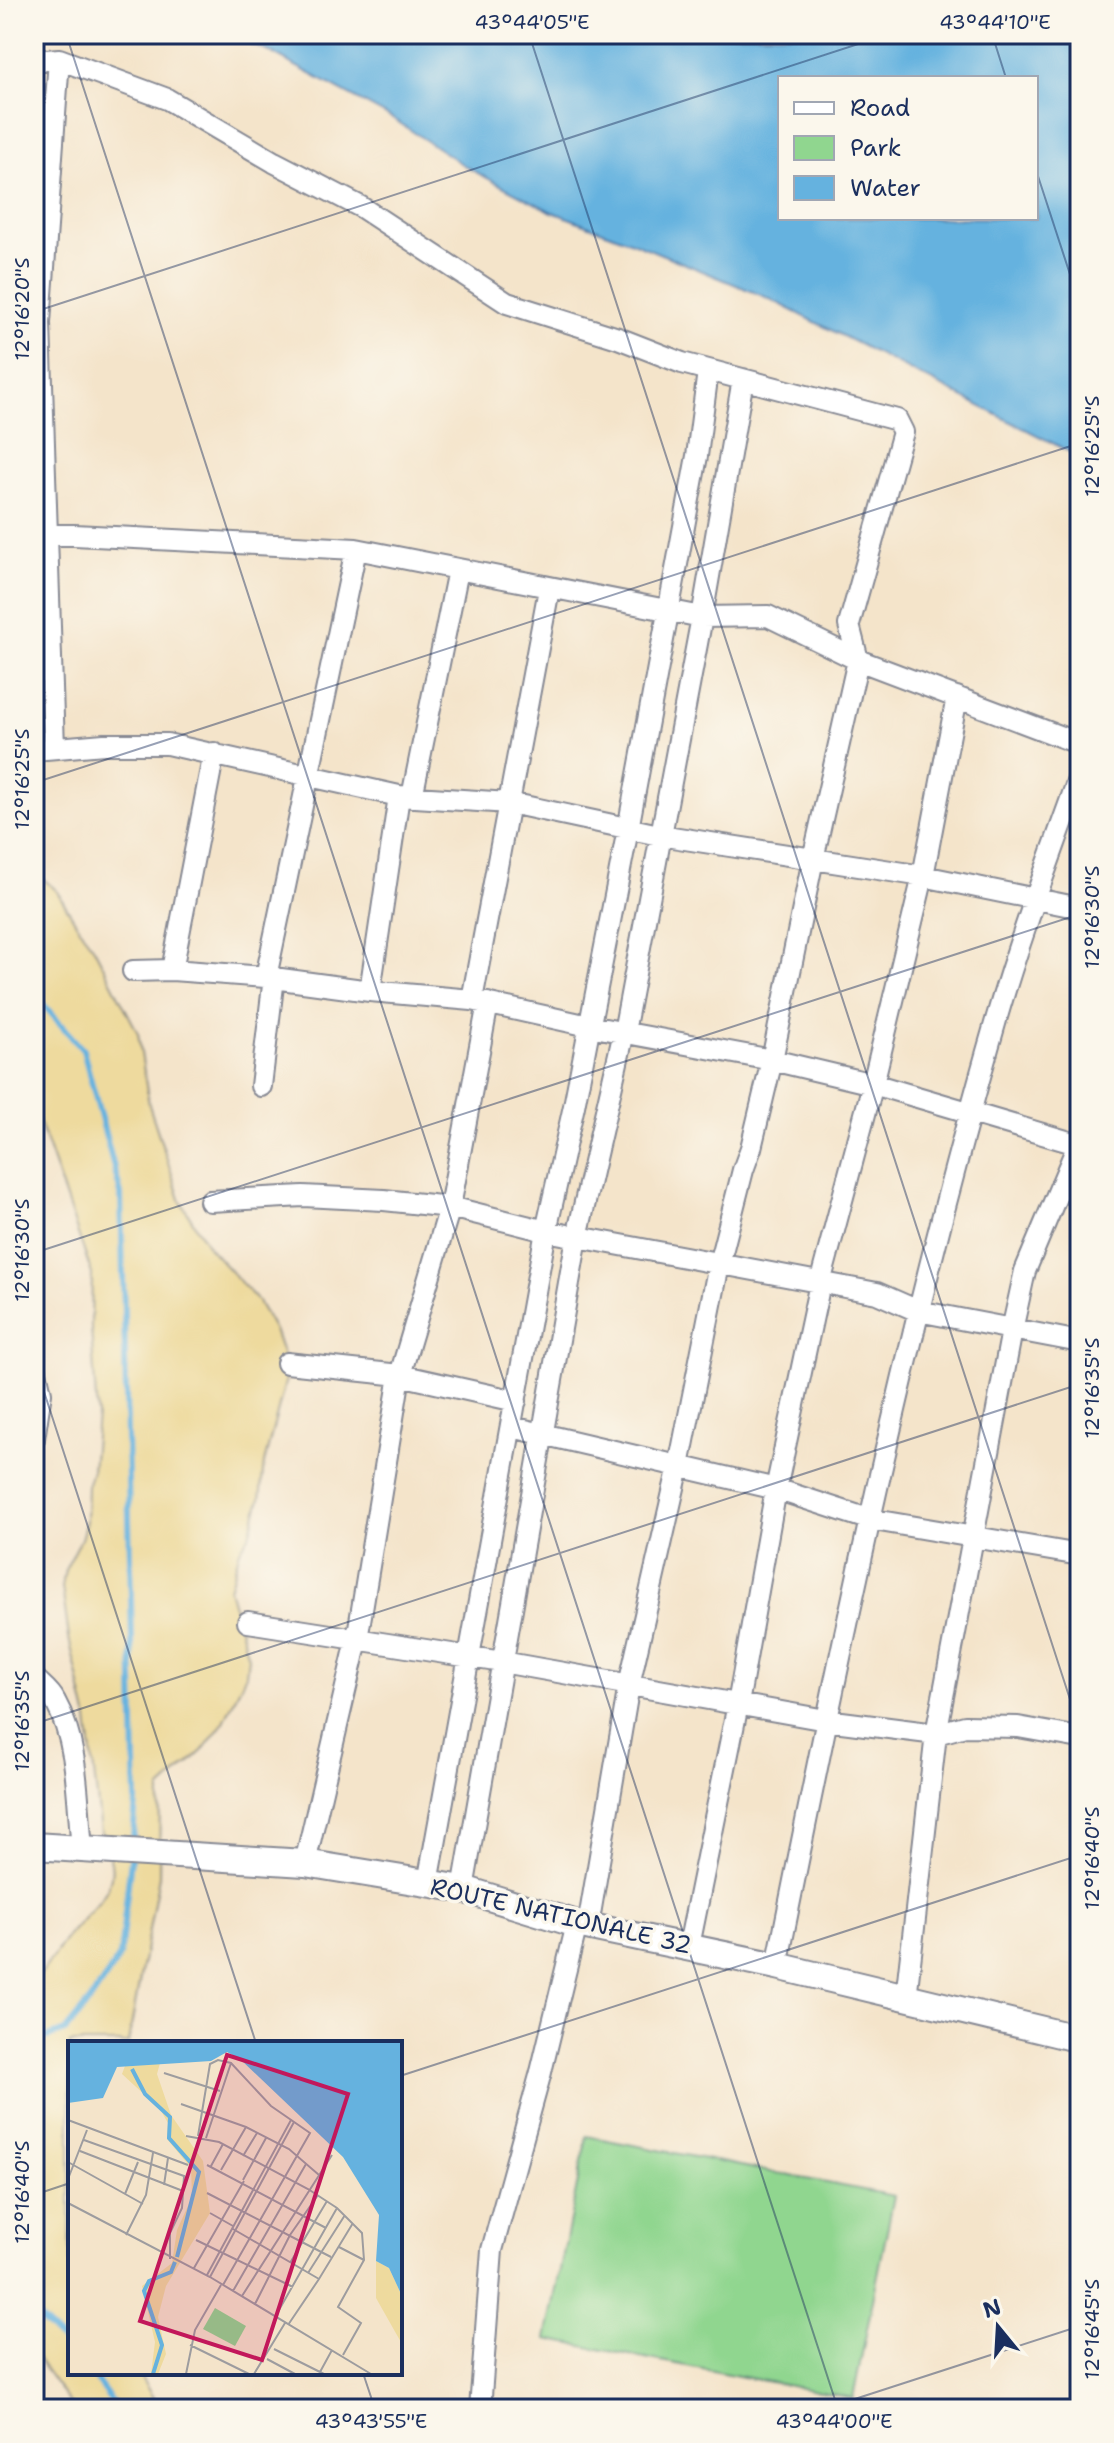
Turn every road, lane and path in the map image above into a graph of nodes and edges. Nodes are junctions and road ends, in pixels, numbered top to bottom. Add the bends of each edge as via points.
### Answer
1 (59, 59) junction
2 (34, 61) edge
3 (37, 322) edge
4 (708, 371) junction
5 (743, 379) junction
6 (697, 456) junction
7 (729, 461) junction
8 (41, 533) edge
9 (356, 549) junction
10 (458, 570) junction
11 (549, 589) junction
12 (668, 611) junction
13 (702, 617) junction
14 (858, 660) junction
15 (957, 697) junction
16 (1080, 744) edge
17 (44, 749) edge
18 (214, 753) junction
19 (309, 774) junction
20 (1080, 774) edge
21 (406, 797) junction
22 (510, 803) junction
23 (628, 829) junction
24 (659, 835) junction
25 (813, 859) junction
26 (923, 876) junction
27 (1035, 898) junction
28 (1080, 908) edge
29 (172, 970) junction
30 (133, 971) dead end
31 (270, 977) junction
32 (370, 991) junction
33 (480, 1002) junction
34 (589, 1026) junction
35 (624, 1032) junction
36 (772, 1060) junction
37 (873, 1084) junction
38 (261, 1086) dead end
39 (971, 1113) junction
40 (1080, 1143) edge
41 (210, 1201) dead end
42 (450, 1207) junction
43 (546, 1231) junction
44 (577, 1237) junction
45 (719, 1264) junction
46 (820, 1283) junction
47 (918, 1311) junction
48 (1012, 1330) junction
49 (1080, 1342) edge
50 (34, 1363) edge
51 (287, 1363) dead end
52 (400, 1375) junction
53 (516, 1401) junction
54 (512, 1427) junction
55 (543, 1433) junction
56 (34, 1439) edge
57 (679, 1466) junction
58 (776, 1489) junction
59 (868, 1519) junction
60 (973, 1536) junction
61 (1080, 1555) edge
62 (248, 1622) dead end
63 (357, 1640) junction
64 (470, 1658) junction
65 (502, 1662) junction
66 (34, 1678) edge
67 (629, 1685) junction
68 (738, 1704) junction
69 (826, 1720) junction
70 (936, 1734) junction
71 (1080, 1738) edge
72 (34, 1846) edge
73 (82, 1849) junction
74 (305, 1863) junction
75 (428, 1883) junction
76 (463, 1889) junction
77 (582, 1925) junction
78 (689, 1946) junction
79 (777, 1966) junction
80 (906, 1998) junction
81 (1080, 2039) edge
82 (480, 2409) edge

1 - 2 street
1 - 3 street
1 - 4 street via 167,99 361,207 507,303
3 - 8 street
4 - 5 street
4 - 6 street
5 - 7 street
5 - 14 street via 897,420 902,426 849,625
6 - 7 street
6 - 12 street
7 - 13 street
8 - 9 street
8 - 17 street
9 - 10 street
9 - 19 street
10 - 11 street
10 - 21 street
11 - 12 street
11 - 22 street
12 - 13 street
12 - 23 street
13 - 14 street via 768,616
13 - 24 street
14 - 15 street
14 - 25 street
15 - 16 street
15 - 26 street
17 - 18 street via 167,744
18 - 19 street
18 - 29 street
19 - 21 street
19 - 31 street
20 - 27 street
21 - 22 street
21 - 32 street
22 - 23 street
22 - 33 street
23 - 24 street
23 - 34 street
24 - 25 street
24 - 35 street
25 - 26 street
25 - 36 street
26 - 27 street
26 - 37 street
27 - 28 street
27 - 39 street
29 - 30 street
29 - 31 street
31 - 32 street
31 - 38 street
32 - 33 street
33 - 34 street
33 - 42 street
34 - 35 street
34 - 43 street
35 - 36 street
35 - 44 street
36 - 37 street
36 - 45 street
37 - 39 street
37 - 46 street
39 - 40 street
39 - 47 street
40 - 48 street via 1025,1271
41 - 42 street via 303,1196
42 - 43 street
42 - 52 street
43 - 44 street
43 - 53 street
44 - 45 street
44 - 55 street
45 - 46 street
45 - 57 street
46 - 47 street via 877,1293
46 - 58 street
47 - 48 street
47 - 59 street
48 - 49 street
48 - 60 street
50 - 56 street via 41,1393
51 - 52 street
52 - 53 street
52 - 63 street
53 - 54 street
54 - 55 street
54 - 64 street
55 - 57 street
55 - 65 street
57 - 58 street
57 - 67 street
58 - 59 street
58 - 68 street
59 - 60 street
59 - 69 street
60 - 61 street
60 - 70 street
62 - 63 street
63 - 64 street
63 - 74 street
64 - 65 street
64 - 75 street
65 - 67 street
65 - 76 street
66 - 73 street via 54,1699 65,1724
67 - 68 street
67 - 77 street
68 - 69 street
68 - 78 street
69 - 70 street
69 - 79 street
70 - 71 street via 965,1726 1018,1727
70 - 80 street
72 - 73 street, ROUTE NATIONALE 32
73 - 74 street, ROUTE NATIONALE 32
74 - 75 street, ROUTE NATIONALE 32
75 - 76 street, ROUTE NATIONALE 32
76 - 77 street, ROUTE NATIONALE 32
77 - 78 street, ROUTE NATIONALE 32
77 - 82 street via 492,2250
78 - 79 street, ROUTE NATIONALE 32
79 - 80 street, ROUTE NATIONALE 32
80 - 81 street, ROUTE NATIONALE 32

